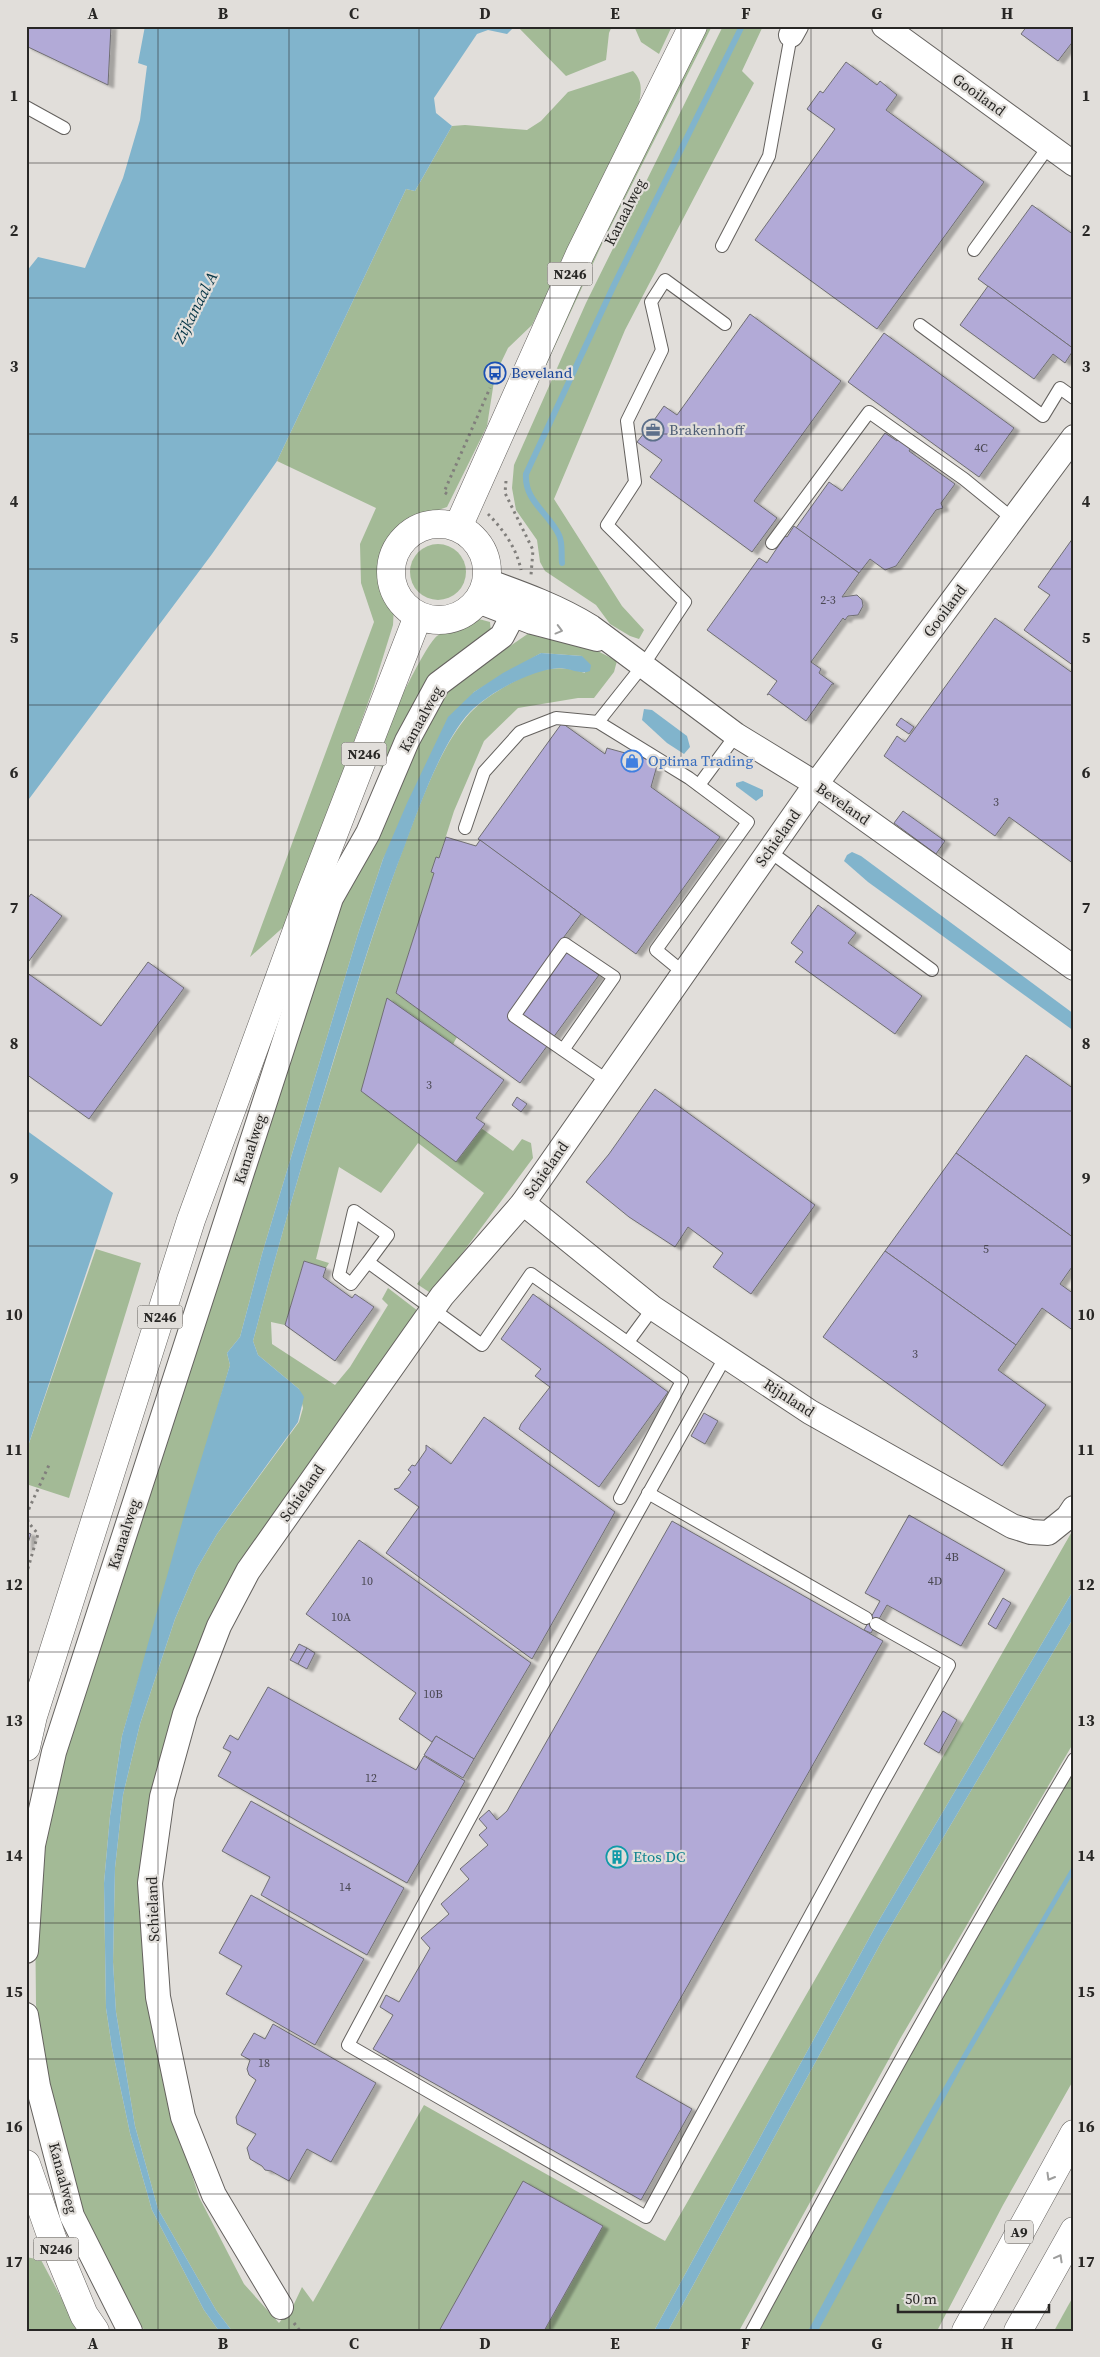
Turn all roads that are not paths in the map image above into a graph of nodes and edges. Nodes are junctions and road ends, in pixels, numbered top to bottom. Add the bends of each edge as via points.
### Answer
1 (694, 26) edge
2 (884, 26) edge
3 (794, 31) edge
4 (26, 107) edge
5 (64, 128) dead end
6 (1050, 146) junction
7 (1074, 164) edge
8 (722, 246) dead end
9 (974, 250) dead end
10 (725, 324) dead end
11 (920, 325) dead end
12 (1074, 398) edge
13 (1074, 437) edge
14 (1013, 519) junction
15 (458, 527) junction
16 (772, 543) dead end
17 (482, 591) junction
18 (518, 605) junction
19 (418, 616) junction
20 (644, 664) junction
21 (598, 722) junction
22 (736, 735) junction
23 (816, 784) junction
24 (698, 785) junction
25 (465, 828) dead end
26 (769, 851) junction
27 (1074, 968) edge
28 (932, 970) dead end
29 (684, 973) junction
30 (563, 1050) junction
31 (608, 1081) junction
32 (523, 1203) junction
33 (368, 1262) junction
34 (653, 1308) junction
35 (432, 1309) junction
36 (628, 1342) junction
37 (726, 1356) junction
38 (648, 1493) junction
39 (620, 1498) dead end
40 (1074, 1508) edge
41 (33, 1716) junction
42 (62, 1727) junction
43 (26, 1747) edge
44 (1074, 1759) edge
45 (26, 1951) edge
46 (26, 2015) edge
47 (1074, 2134) edge
48 (26, 2164) edge
49 (78, 2228) junction
50 (1074, 2230) edge
51 (52, 2238) junction
52 (281, 2307) dead end
53 (94, 2331) edge
54 (130, 2331) edge
55 (752, 2331) edge
56 (966, 2331) edge
57 (1018, 2331) edge

1 - 15 main road, Kanaalweg / N246 via 580,254
2 - 6 street, Gooiland
3 - 8 lane via 769,156
4 - 5 lane
6 - 7 street, Gooiland
6 - 9 lane
10 - 20 lane via 665,280 651,302 662,350 627,421 635,482 607,525 685,602
11 - 12 lane via 1043,416 1060,388
13 - 14 street, Gooiland
14 - 16 lane via 964,479 869,412
14 - 23 street, Gooiland
15 - 17 main road via 472,536 482,549 487,565
15 - 19 main road via 433,524 410,532 394,552 390,577 398,600
17 - 18 street, Beveland
17 - 19 main road via 466,613 434,620
18 - 20 street, Beveland via 573,616
18 - 42 street, Kanaalweg via 502,636 438,684 406,741 368,834 331,898
19 - 41 main road, Kanaalweg / N246 via 311,892 191,1220
20 - 21 lane
20 - 22 street, Beveland
21 - 24 lane
21 - 25 lane via 556,718 520,732 484,772
22 - 23 street, Beveland
22 - 24 lane
23 - 26 street, Schieland
23 - 27 street, Beveland
24 - 29 lane via 748,822 656,950
26 - 28 lane
26 - 29 street, Schieland
29 - 31 street, Schieland
30 - 30 lane via 514,1016 565,944 614,976
30 - 31 lane
31 - 32 street, Schieland
32 - 34 street, Rijnland
32 - 35 street, Schieland
33 - 33 lane via 388,1235 354,1211 339,1275 351,1284
33 - 35 lane
34 - 36 lane
34 - 37 street, Rijnland
35 - 36 lane via 482,1345 531,1274
35 - 52 street, Schieland via 248,1571 219,1626 184,1714 162,1797 150,1883 158,1997 183,2117 214,2195
36 - 39 lane via 682,1381
37 - 38 lane
37 - 40 street, Rijnland via 810,1412 1012,1526 1048,1533
38 - 38 lane via 348,2045 646,2217 949,1665
41 - 42 street
41 - 43 main road, Kanaalweg / N246
42 - 45 street, Kanaalweg via 33,1844
44 - 55 lane via 977,1922
46 - 49 street, Kanaalweg via 38,2086 72,2216
47 -> 56 main road, A9
48 - 51 main road, Kanaalweg / N246
49 - 51 street
49 - 54 street, Kanaalweg
57 -> 50 main road
51 - 53 main road, Kanaalweg / N246 via 84,2315

